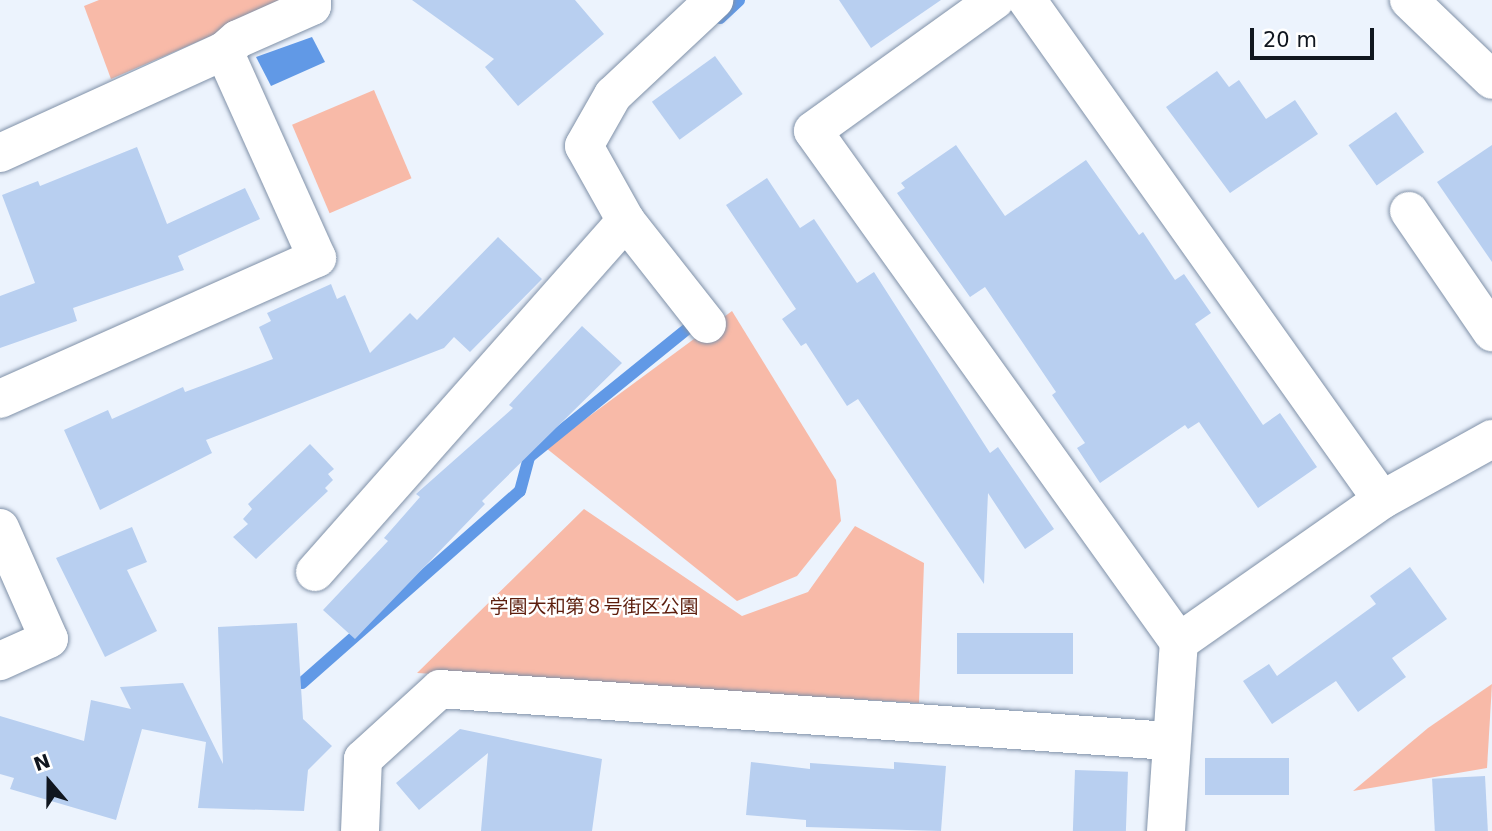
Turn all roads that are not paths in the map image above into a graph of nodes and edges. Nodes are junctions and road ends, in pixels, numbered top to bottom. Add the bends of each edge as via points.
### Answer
1 (312, 0) edge
2 (714, 0) edge
3 (995, 0) edge
4 (1027, 0) edge
5 (1409, 0) edge
6 (224, 51) junction
7 (1492, 80) edge
8 (0, 153) edge
9 (1409, 211) dead end
10 (626, 220) junction
11 (707, 324) dead end
12 (1492, 332) edge
13 (0, 399) edge
14 (1492, 439) edge
15 (1382, 500) junction
16 (0, 528) edge
17 (314, 572) dead end
18 (1179, 642) junction
19 (0, 661) edge
20 (1169, 741) junction
21 (360, 831) edge
22 (1166, 831) edge

1 - 6 street via 312,6 238,39
2 - 10 street via 612,95 584,146
3 - 18 street via 813,131
4 - 15 street
5 - 7 street
6 - 8 street
6 - 13 street via 317,258
9 - 12 street
10 - 11 street
10 - 17 street
14 - 15 street
15 - 18 street
16 - 19 street via 49,639
18 - 20 street
20 - 21 street via 440,689 363,759
20 - 22 street

